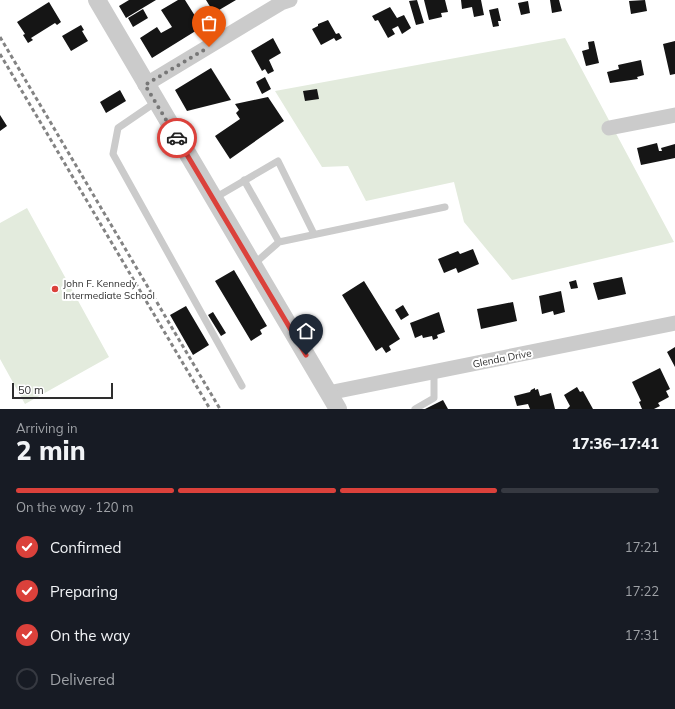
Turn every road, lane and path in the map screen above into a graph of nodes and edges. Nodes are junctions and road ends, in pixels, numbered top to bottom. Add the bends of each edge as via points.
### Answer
1 (290, 0) edge
2 (100, 1) edge
3 (145, 85) junction
4 (156, 102) junction
5 (675, 115) edge
6 (610, 128) dead end
7 (244, 180) junction
8 (213, 199) junction
9 (445, 207) dead end
10 (314, 234) junction
11 (279, 242) junction
12 (252, 266) junction
13 (675, 323) edge
14 (434, 372) junction
15 (242, 386) dead end
16 (328, 393) junction
17 (338, 409) edge
18 (415, 409) edge

1 - 3 street
2 - 3 street
3 - 4 street
4 - 8 street
4 - 15 lane via 118,128 113,154
5 - 6 street
7 - 8 lane
7 - 10 lane via 278,162
7 - 11 lane
8 - 12 street
9 - 10 lane
10 - 11 lane
11 - 12 lane
12 - 16 street
13 - 14 street, Glenda Drive
14 - 16 street, Glenda Drive
14 - 18 lane via 434,398
16 - 17 street

